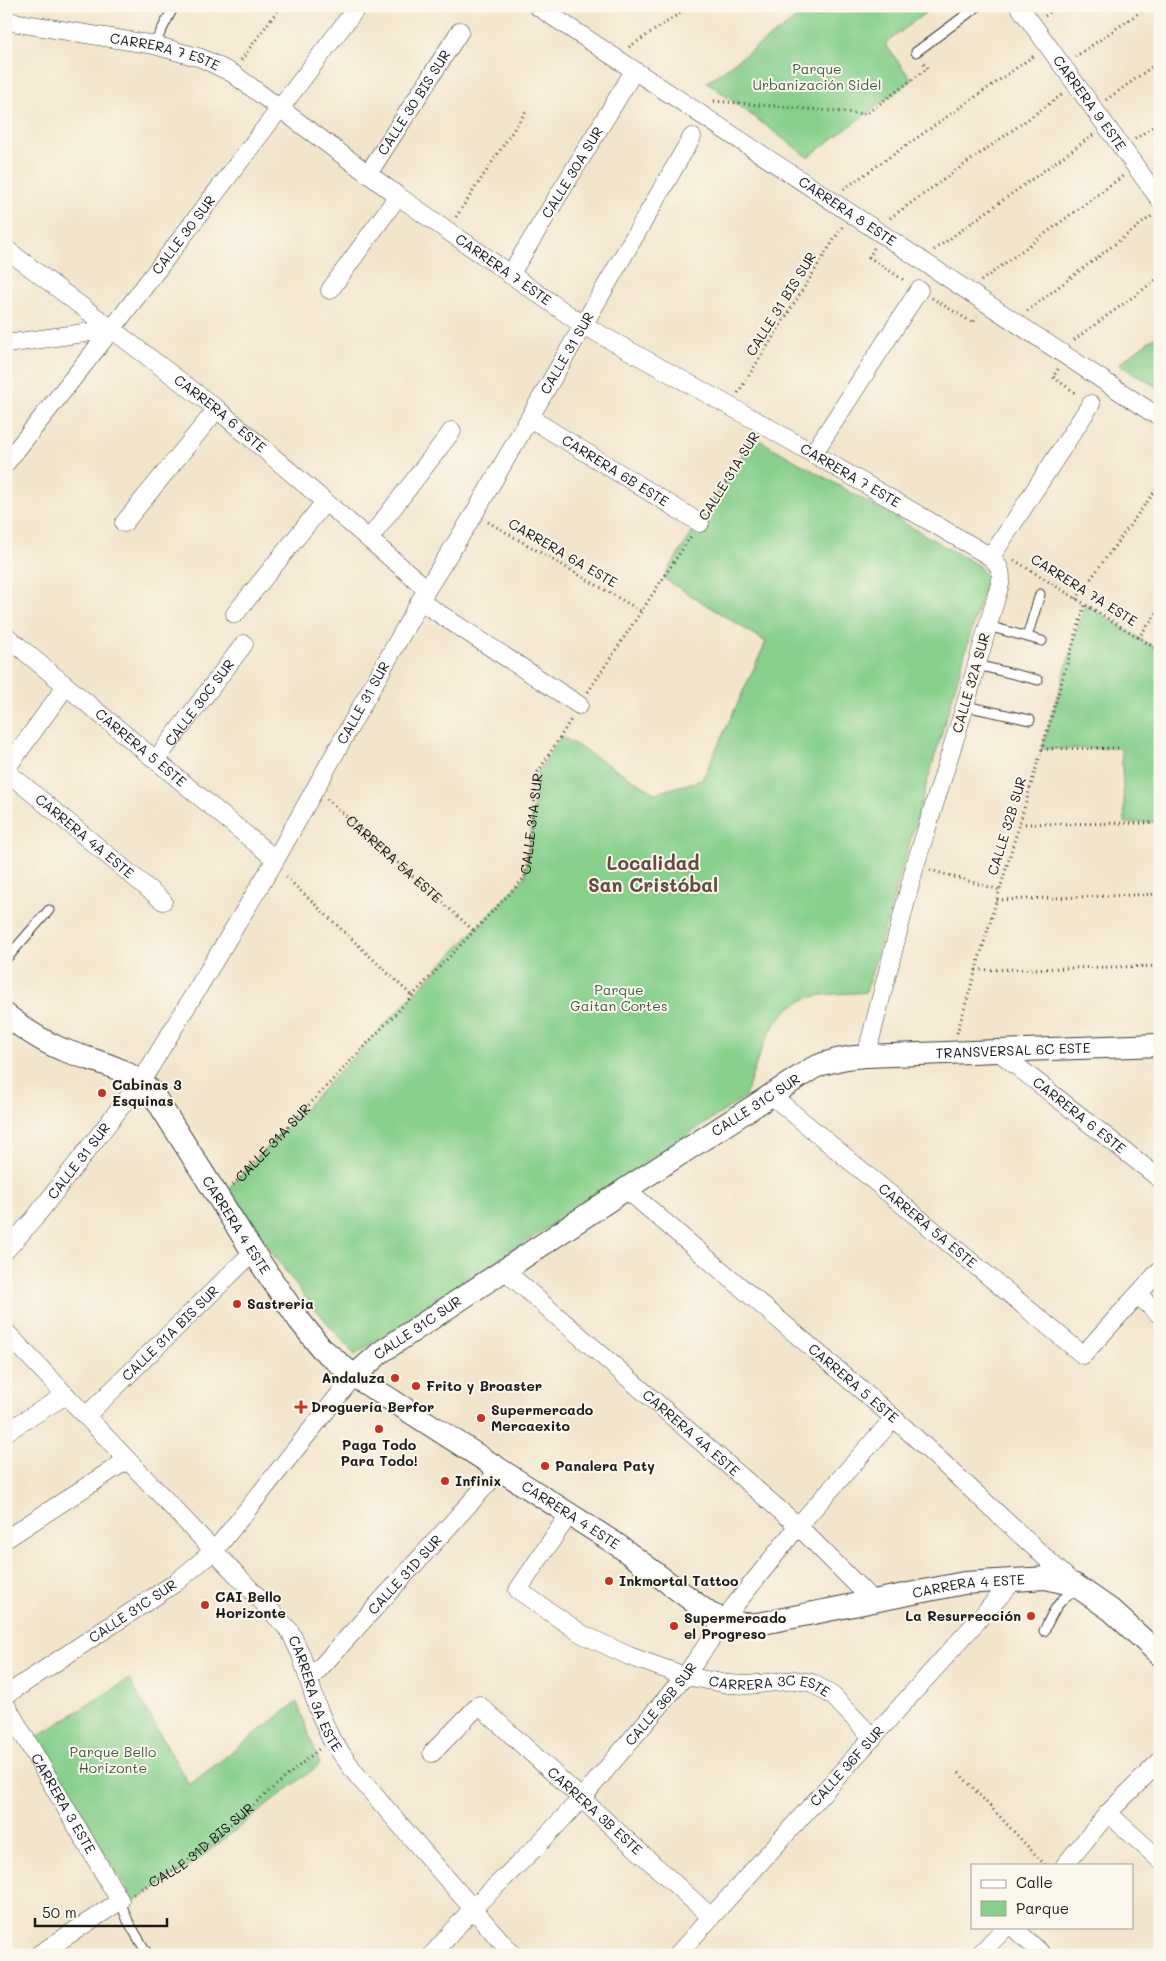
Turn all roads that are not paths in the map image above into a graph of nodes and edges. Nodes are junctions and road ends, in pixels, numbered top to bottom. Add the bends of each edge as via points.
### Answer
1 (174, 6) edge
2 (358, 6) edge
3 (537, 6) edge
4 (978, 6) edge
5 (1019, 6) edge
6 (6, 21) edge
7 (460, 31) dead end
8 (154, 45) junction
9 (916, 52) road end
10 (634, 71) junction
11 (280, 108) junction
12 (692, 137) dead end
13 (368, 174) junction
14 (398, 196) junction
15 (1160, 200) edge
16 (6, 249) edge
17 (510, 275) junction
18 (330, 290) dead end
19 (918, 290) dead end
20 (583, 325) junction
21 (112, 329) junction
22 (6, 344) edge
23 (1091, 404) road end
24 (217, 409) junction
25 (1160, 416) edge
26 (530, 418) junction
27 (452, 431) dead end
28 (813, 454) junction
29 (6, 463) edge
30 (325, 502) junction
31 (700, 522) road end
32 (124, 523) dead end
33 (369, 539) junction
34 (994, 553) junction
35 (1040, 594) dead end
36 (423, 595) junction
37 (235, 614) dead end
38 (988, 626) junction
39 (6, 636) edge
40 (1027, 637) junction
41 (1042, 641) dead end
42 (244, 644) dead end
43 (977, 665) junction
44 (1038, 680) dead end
45 (66, 686) junction
46 (579, 705) road end
47 (966, 706) junction
48 (1030, 720) dead end
49 (156, 760) junction
50 (6, 770) edge
51 (274, 862) junction
52 (163, 901) dead end
53 (49, 910) dead end
54 (6, 960) edge
55 (6, 1015) edge
56 (1160, 1045) edge
57 (999, 1052) junction
58 (866, 1056) junction
59 (141, 1081) junction
60 (771, 1095) junction
61 (1160, 1179) edge
62 (626, 1189) junction
63 (6, 1250) edge
64 (253, 1252) junction
65 (504, 1270) junction
66 (1160, 1270) edge
67 (1138, 1296) junction
68 (1160, 1315) edge
69 (6, 1332) edge
70 (354, 1376) junction
71 (66, 1395) junction
72 (86, 1416) junction
73 (894, 1418) junction
74 (6, 1432) edge
75 (127, 1460) junction
76 (500, 1470) junction
77 (570, 1513) junction
78 (798, 1526) junction
79 (6, 1539) edge
80 (215, 1550) junction
81 (1016, 1578) junction
82 (1077, 1586) junction
83 (872, 1600) junction
84 (724, 1620) junction
85 (1044, 1631) dead end
86 (1160, 1655) edge
87 (686, 1676) junction
88 (310, 1679) junction
89 (6, 1695) edge
90 (6, 1705) edge
91 (873, 1738) junction
92 (432, 1753) dead end
93 (1160, 1761) edge
94 (581, 1798) junction
95 (1108, 1813) junction
96 (1160, 1860) edge
97 (1066, 1864) edge
98 (120, 1902) junction
99 (472, 1909) junction
100 (711, 1917) junction
101 (1005, 1928) edge
102 (1014, 1928) edge
103 (38, 1955) edge
104 (148, 1955) edge
105 (432, 1955) edge
106 (513, 1955) edge
107 (677, 1955) edge
108 (979, 1955) edge
109 (1043, 1955) edge

1 - 8 lane
2 - 11 street, CALLE 30 SUR
3 - 10 street, CARRERA 8 ESTE
4 - 9 lane
5 - 15 street, CARRERA 9 ESTE
6 - 8 street, CARRERA 7 ESTE
7 - 13 street, CALLE 30 BIS SUR
8 - 11 street, CARRERA 7 ESTE via 201,58 232,73
10 - 17 street, CALLE 30A SUR
10 - 25 street, CARRERA 8 ESTE
11 - 13 street, CARRERA 7 ESTE
11 - 21 street, CALLE 30 SUR
12 - 20 street, CALLE 31 SUR
13 - 14 street, CARRERA 7 ESTE
14 - 17 street, CARRERA 7 ESTE
14 - 18 street
16 - 21 street, CARRERA 6 ESTE
17 - 20 street, CARRERA 7 ESTE
19 - 28 street
20 - 26 street, CALLE 31 SUR
20 - 28 street, CARRERA 7 ESTE
21 - 22 street
21 - 24 street, CARRERA 6 ESTE
21 - 29 street, CALLE 30 SUR
23 - 34 street
24 - 30 street, CARRERA 6 ESTE
24 - 32 street
26 - 31 street, CARRERA 6B ESTE
26 - 36 street, CALLE 31 SUR
27 - 33 street
28 - 34 street, CARRERA 7 ESTE
30 - 33 street, CARRERA 6 ESTE
30 - 37 street
33 - 36 street, CARRERA 6 ESTE
34 - 38 street, CALLE 32A SUR via 1001,578
35 - 40 lane
36 - 46 street, CARRERA 6 ESTE
36 - 51 street, CALLE 31 SUR
38 - 40 lane
38 - 43 street, CALLE 32A SUR
39 - 45 street, CARRERA 5 ESTE
40 - 41 lane
42 - 49 street, CALLE 30C SUR
43 - 44 lane
43 - 47 street, CALLE 32A SUR
45 - 49 street, CARRERA 5 ESTE
45 - 50 street
47 - 48 lane
47 - 58 street, CALLE 32A SUR via 915,866
49 - 51 street, CARRERA 5 ESTE
50 - 52 street, CARRERA 4A ESTE
51 - 59 street, CALLE 31 SUR
53 - 54 lane
55 - 59 street, CARRERA 4 ESTE via 50,1044 116,1067
56 - 57 street, TRANSVERSAL 6C ESTE
57 - 58 street, TRANSVERSAL 6C ESTE
57 - 61 street, CARRERA 6 ESTE
58 - 60 street, CALLE 31C SUR via 828,1061
59 - 63 street, CALLE 31 SUR
59 - 64 street, CARRERA 4 ESTE via 157,1098
60 - 62 street, CALLE 31C SUR
60 - 67 street, CARRERA 5A ESTE via 1083,1356
62 - 65 street, CALLE 31C SUR
62 - 73 street, CARRERA 5 ESTE
64 - 70 street, CARRERA 4 ESTE via 309,1334
64 - 72 street, CALLE 31A BIS SUR
65 - 70 street, CALLE 31C SUR via 381,1352
65 - 78 street, CARRERA 4A ESTE
66 - 67 street
67 - 68 street
69 - 71 street, CARRERA 3A ESTE
70 - 76 street, CARRERA 4 ESTE
70 - 80 street, CALLE 31C SUR
71 - 72 street, CARRERA 3A ESTE
71 - 74 street
72 - 75 street, CARRERA 3A ESTE
73 - 78 street, CALLE 36B SUR
73 - 82 street, CARRERA 5 ESTE
75 - 79 street
75 - 80 street, CARRERA 3A ESTE
76 - 77 street, CARRERA 4 ESTE
76 - 88 street, CALLE 31D SUR
77 - 84 street, CARRERA 4 ESTE via 710,1614
77 - 87 street, CARRERA 3C ESTE via 518,1590 582,1634 629,1656
78 - 83 street, CARRERA 4A ESTE
78 - 84 street, CALLE 36B SUR
80 - 88 street, CARRERA 3A ESTE via 290,1631
80 - 89 street, CALLE 31C SUR via 175,1583
81 - 82 street, CARRERA 4 ESTE via 1046,1578
81 - 83 street, CARRERA 4 ESTE via 964,1582
81 - 91 street, CALLE 36F SUR
82 - 85 lane via 1055,1608
82 - 86 street, CARRERA 4 ESTE via 1112,1610
83 - 84 street, CARRERA 4 ESTE via 758,1624
84 - 87 street, CALLE 36B SUR
87 - 91 street, CARRERA 3C ESTE via 728,1684 795,1680 812,1683 833,1696
87 - 94 street, CALLE 36B SUR
88 - 99 street, CARRERA 3A ESTE via 330,1739
90 - 98 street, CARRERA 3 ESTE
91 - 100 street, CALLE 36F SUR
92 - 94 street, CARRERA 3B ESTE via 479,1704
93 - 95 street
94 - 99 street, CALLE 36B SUR
94 - 100 street, CARRERA 3B ESTE
95 - 96 street
95 - 97 street
98 - 103 street
98 - 104 lane
99 - 105 street, CALLE 36B SUR
99 - 106 street, CARRERA 3A ESTE
100 - 107 street, CALLE 36F SUR
101 - 108 street
102 - 109 street

